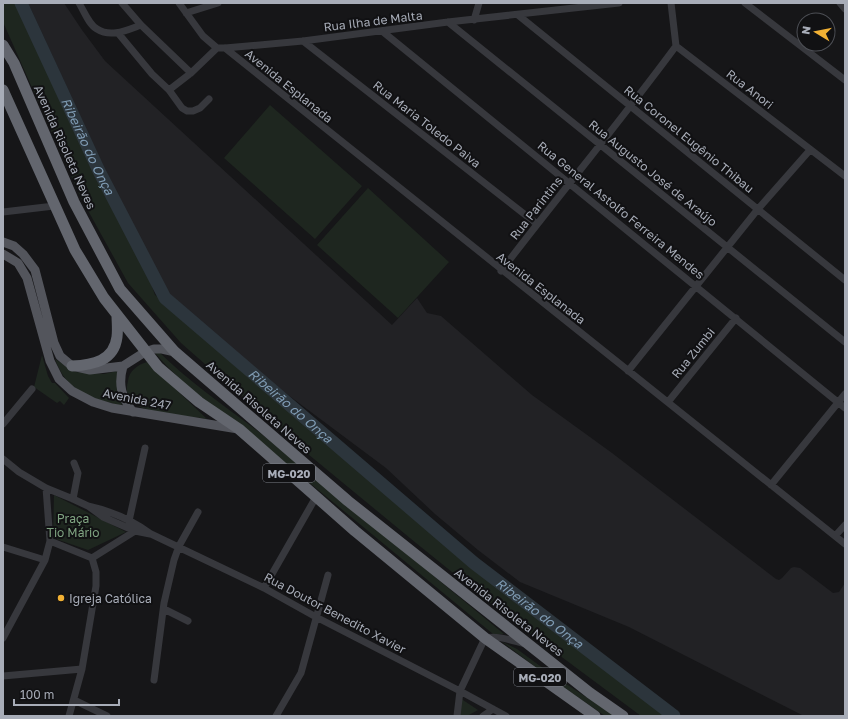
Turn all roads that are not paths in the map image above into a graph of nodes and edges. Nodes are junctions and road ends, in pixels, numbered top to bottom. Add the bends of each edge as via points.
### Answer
1 (79, 3) edge
2 (122, 3) edge
3 (179, 3) edge
4 (218, 3) edge
5 (479, 3) edge
6 (619, 3) edge
7 (671, 3) edge
8 (745, 3) edge
9 (186, 13) junction
10 (518, 15) junction
11 (474, 20) junction
12 (448, 22) junction
13 (141, 25) junction
14 (382, 31) junction
15 (118, 33) junction
16 (303, 40) junction
17 (3, 45) edge
18 (676, 46) junction
19 (216, 48) junction
20 (225, 48) junction
21 (192, 73) junction
22 (845, 80) edge
23 (3, 90) edge
24 (169, 90) junction
25 (209, 99) dead end
26 (631, 107) junction
27 (601, 145) junction
28 (810, 150) junction
29 (845, 176) edge
30 (570, 183) junction
31 (54, 206) junction
32 (758, 209) junction
33 (3, 212) edge
34 (537, 224) junction
35 (3, 242) edge
36 (728, 247) junction
37 (3, 254) edge
38 (501, 271) junction
39 (845, 280) edge
40 (696, 286) junction
41 (117, 314) junction
42 (736, 318) junction
43 (845, 342) edge
44 (146, 352) junction
45 (175, 352) junction
46 (72, 366) junction
47 (123, 366) junction
48 (628, 371) junction
49 (32, 389) dead end
50 (845, 394) edge
51 (668, 402) junction
52 (838, 402) junction
53 (845, 408) edge
54 (133, 412) junction
55 (3, 424) edge
56 (239, 429) junction
57 (145, 448) dead end
58 (3, 459) edge
59 (74, 463) dead end
60 (771, 484) junction
61 (46, 488) junction
62 (316, 496) junction
63 (73, 499) junction
64 (88, 506) junction
65 (198, 512) dead end
66 (130, 521) junction
67 (845, 525) edge
68 (137, 528) junction
69 (835, 536) junction
70 (50, 541) junction
71 (845, 544) edge
72 (179, 546) junction
73 (3, 547) edge
74 (92, 558) junction
75 (45, 560) junction
76 (328, 575) dead end
77 (264, 588) junction
78 (164, 609) junction
79 (316, 617) junction
80 (188, 621) dead end
81 (3, 638) edge
82 (485, 638) junction
83 (530, 645) junction
84 (82, 669) junction
85 (3, 676) edge
86 (154, 680) dead end
87 (460, 691) junction
88 (74, 700) junction
89 (493, 709) junction
90 (69, 716) edge
91 (107, 716) edge
92 (276, 716) edge
93 (457, 716) edge
94 (483, 716) edge
95 (506, 716) edge
96 (595, 716) edge
97 (624, 716) edge

1 - 15 street via 97,29
2 - 13 street
3 - 9 street
4 - 9 street
5 - 11 street
6 - 10 street, Rua Ilha de Malta
7 - 18 street
8 - 22 street
9 - 19 street via 203,36
10 - 11 street, Rua Ilha de Malta
10 - 26 street, Rua Coronel Eugênio Thibau
11 - 12 street, Rua Ilha de Malta
12 - 14 street, Rua Ilha de Malta
12 - 27 street, Rua Augusto José de Araújo
13 - 15 street
13 - 21 street
14 - 16 street, Rua Ilha de Malta
14 - 30 street, Rua General Astolfo Ferreira Mendes
15 - 24 street via 152,74
16 - 20 street, Rua Ilha de Malta
16 - 34 street, Rua Maria Toledo Paiva
17 - 45 highway, Avenida Risoleta Neves / MG-020 via 14,63 74,202 120,290
18 - 26 street, Rua Parintins
18 - 28 street, Rua Anori
19 - 20 street, Rua Ilha de Malta
19 - 21 street
20 - 38 street, Avenida Esplanada
21 - 24 street
23 - 31 highway, MG-020
24 - 25 street via 187,112 200,108
26 - 27 street, Rua Parintins
26 - 32 street, Rua Coronel Eugênio Thibau
27 - 30 street, Rua Parintins
27 - 36 street, Rua Augusto José de Araújo
28 - 29 street, Rua Anori
28 - 32 street
30 - 34 street, Rua Parintins
30 - 40 street, Rua General Astolfo Ferreira Mendes
31 - 33 street
31 - 41 highway, MG-020 via 75,250 104,298
32 - 36 street
32 - 39 street, Rua Coronel Eugênio Thibau
34 - 38 street, Rua Parintins
35 - 46 main road via 14,246 35,270 54,343 60,356
36 - 40 street
36 - 43 street, Rua Augusto José de Araújo
37 - 54 main road, Avenida 247 via 18,263 28,278 50,361 59,379 72,391 93,402
38 - 48 street, Avenida Esplanada
40 - 42 street, Rua General Astolfo Ferreira Mendes
40 - 48 street
41 - 44 highway, MG-020
41 - 46 highway via 117,337 108,355 97,363
42 - 51 street, Rua Zumbi
42 - 52 street, Rua General Astolfo Ferreira Mendes
44 - 45 main road, Avenida 247 via 162,348
44 - 47 main road, Avenida 247
44 - 56 highway, MG-020 via 158,367 199,402
45 - 83 highway, Avenida Risoleta Neves / MG-020 via 348,501
46 - 47 main road, Avenida 247 via 90,370
47 - 54 main road via 120,376 121,390
48 - 51 street, Avenida Esplanada
49 - 55 street
50 - 52 street
51 - 60 street, Avenida Esplanada
52 - 53 street, Rua General Astolfo Ferreira Mendes
52 - 60 street
54 - 56 main road, Avenida 247
56 - 62 highway, MG-020
57 - 66 street
58 - 61 street, Rua Doutor Benedito Xavier
59 - 63 street via 78,473
60 - 69 street, Avenida Esplanada
61 - 63 street, Rua Doutor Benedito Xavier
61 - 70 street
62 - 77 street
62 - 82 highway, MG-020
63 - 64 street, Rua Doutor Benedito Xavier
64 - 66 street, Rua Doutor Benedito Xavier via 106,510
64 - 68 street, Rua Doutor Benedito Xavier via 103,517
65 - 72 street
66 - 68 street, Rua Doutor Benedito Xavier
67 - 69 street
68 - 72 street, Rua Doutor Benedito Xavier
68 - 74 street
69 - 71 street, Avenida Esplanada
70 - 74 street
70 - 75 street
72 - 77 street, Rua Doutor Benedito Xavier
72 - 78 street
73 - 75 street
74 - 84 street via 96,586
75 - 81 street
76 - 79 street
77 - 79 street, Rua Doutor Benedito Xavier
78 - 80 street
78 - 86 street
79 - 87 street, Rua Doutor Benedito Xavier
79 - 92 street via 301,673
82 - 83 street via 499,638
82 - 87 street
82 - 96 highway, MG-020
83 - 97 highway, Avenida Risoleta Neves / MG-020 via 590,693
84 - 85 street
84 - 88 street
87 - 89 street, Rua Doutor Benedito Xavier
87 - 93 street
88 - 90 street
88 - 91 street
89 - 94 street
89 - 95 street, Rua Doutor Benedito Xavier

